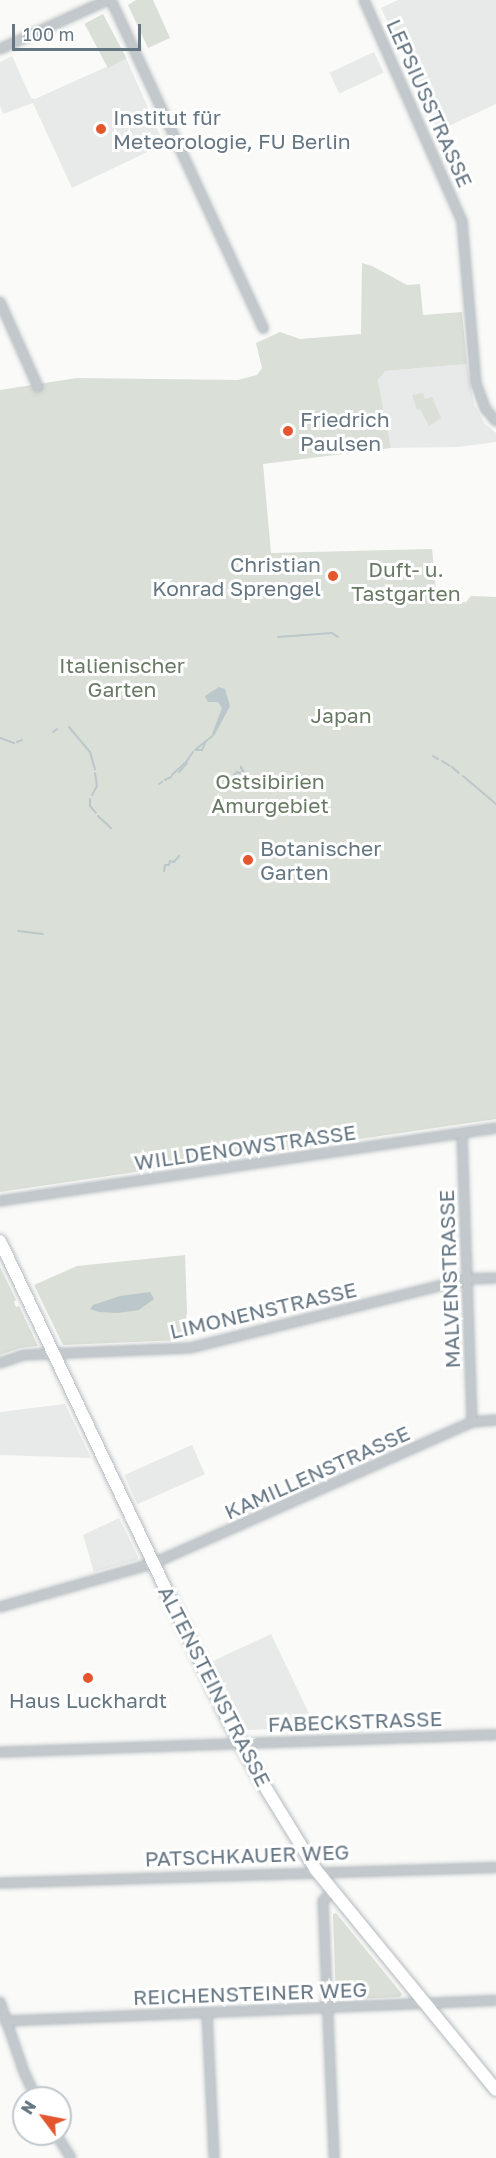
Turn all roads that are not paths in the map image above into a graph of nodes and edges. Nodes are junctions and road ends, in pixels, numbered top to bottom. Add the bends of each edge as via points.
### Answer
1 (110, 0) edge
2 (364, 0) edge
3 (0, 49) edge
4 (0, 302) edge
5 (263, 328) dead end
6 (38, 387) dead end
7 (496, 421) edge
8 (496, 1128) edge
9 (462, 1134) junction
10 (0, 1202) edge
11 (0, 1240) edge
12 (496, 1278) edge
13 (467, 1279) junction
14 (55, 1355) junction
15 (0, 1363) edge
16 (496, 1420) edge
17 (472, 1422) junction
18 (154, 1563) junction
19 (0, 1607) edge
20 (496, 1735) edge
21 (239, 1742) junction
22 (0, 1752) edge
23 (496, 1867) edge
24 (316, 1870) junction
25 (0, 1883) edge
26 (332, 1891) junction
27 (496, 2000) edge
28 (0, 2002) edge
29 (425, 2003) junction
30 (328, 2007) junction
31 (207, 2013) junction
32 (6, 2021) junction
33 (31, 2086) edge
34 (496, 2090) edge
35 (214, 2158) edge
36 (334, 2158) edge

1 - 3 street
1 - 5 street
2 - 7 street, LEPSIUSSTRASSE via 462,221 476,383 485,408
4 - 6 street
8 - 9 street, WILLDENOWSTRASSE
9 - 10 street, WILLDENOWSTRASSE
9 - 13 street, MALVENSTRASSE
11 - 14 main road, ALTENSTEINSTRASSE
12 - 13 street, LIMONENSTRASSE
13 - 14 street, LIMONENSTRASSE via 190,1348
13 - 17 street, MALVENSTRASSE
14 - 15 street, LIMONENSTRASSE via 22,1355
14 - 18 main road, ALTENSTEINSTRASSE
16 - 17 street, KAMILLENSTRASSE
17 - 18 street, KAMILLENSTRASSE
18 - 19 street, KAMILLENSTRASSE
18 - 21 main road, ALTENSTEINSTRASSE
20 - 21 street, FABECKSTRASSE
21 - 22 street, FABECKSTRASSE
21 - 24 main road, ALTENSTEINSTRASSE
23 - 24 street, PATSCHKAUER WEG
24 - 25 street, PATSCHKAUER WEG
24 - 26 main road, ALTENSTEINSTRASSE
26 - 29 main road, ALTENSTEINSTRASSE
26 - 30 street via 323,1901
27 - 29 street, REICHENSTEINER WEG
28 - 32 street
29 - 30 street, REICHENSTEINER WEG
29 - 34 main road, ALTENSTEINSTRASSE
30 - 31 street, REICHENSTEINER WEG
30 - 36 street
31 - 32 street, REICHENSTEINER WEG
31 - 35 street
32 - 33 street

